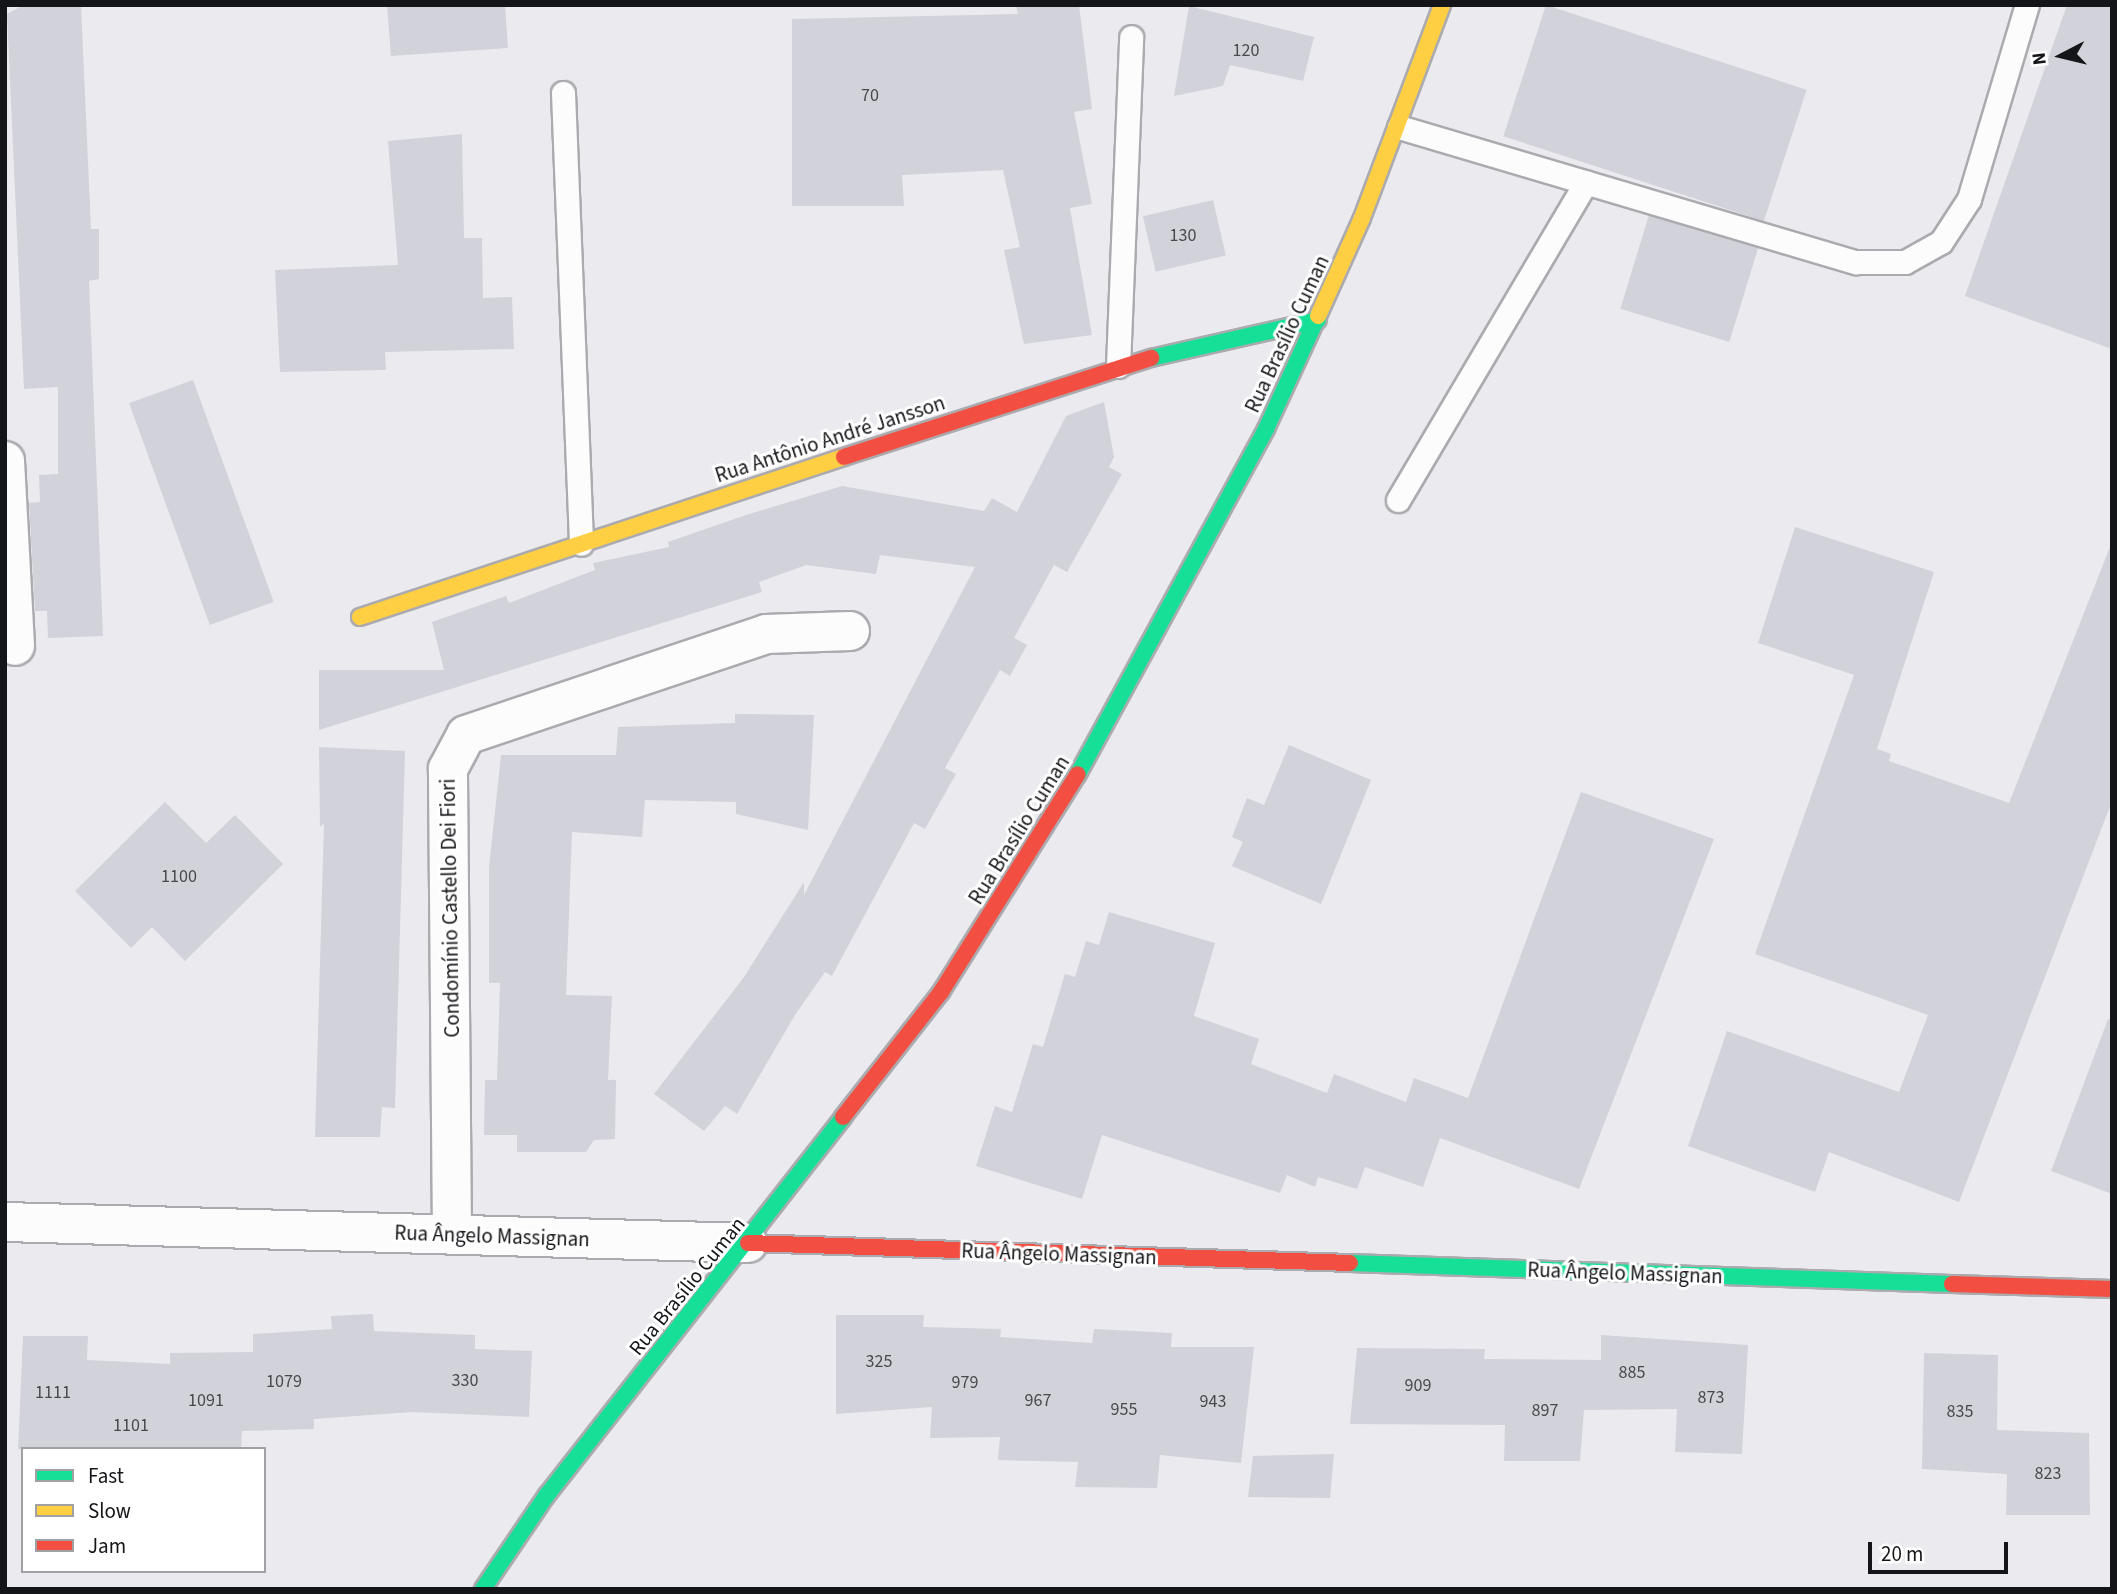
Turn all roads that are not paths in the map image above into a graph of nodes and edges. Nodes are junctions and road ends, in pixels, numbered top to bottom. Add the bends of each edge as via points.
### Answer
1 (1442, 5) edge
2 (2027, 5) edge
3 (1131, 37) dead end
4 (563, 93) dead end
5 (1399, 127) junction
6 (1586, 182) junction
7 (1318, 320) junction
8 (1118, 366) junction
9 (5, 461) edge
10 (1398, 500) dead end
11 (581, 544) junction
12 (360, 617) dead end
13 (850, 631) dead end
14 (15, 646) dead end
15 (5, 1222) edge
16 (452, 1235) junction
17 (748, 1243) junction
18 (2112, 1289) edge
19 (483, 1589) edge

1 - 5 street, Rua Brasílio Cuman
2 - 6 lane via 1969,198 1941,242 1905,262 1856,262
3 - 8 lane
4 - 11 lane
5 - 6 lane
5 - 7 street, Rua Brasílio Cuman
6 - 10 lane
7 - 8 street, Rua Antônio André Jansson
7 - 17 street, Rua Brasílio Cuman via 1213,536 1026,861 941,992
8 - 11 street, Rua Antônio André Jansson
9 - 14 street
11 - 12 street, Rua Antônio André Jansson
13 - 16 street, Condomínio Castello Dei Fiori via 766,634 466,735 448,769
15 - 16 street, Rua Ângelo Massignan
16 - 17 street, Rua Ângelo Massignan
17 - 18 street, Rua Ângelo Massignan
17 - 19 street, Rua Brasílio Cuman via 547,1495

